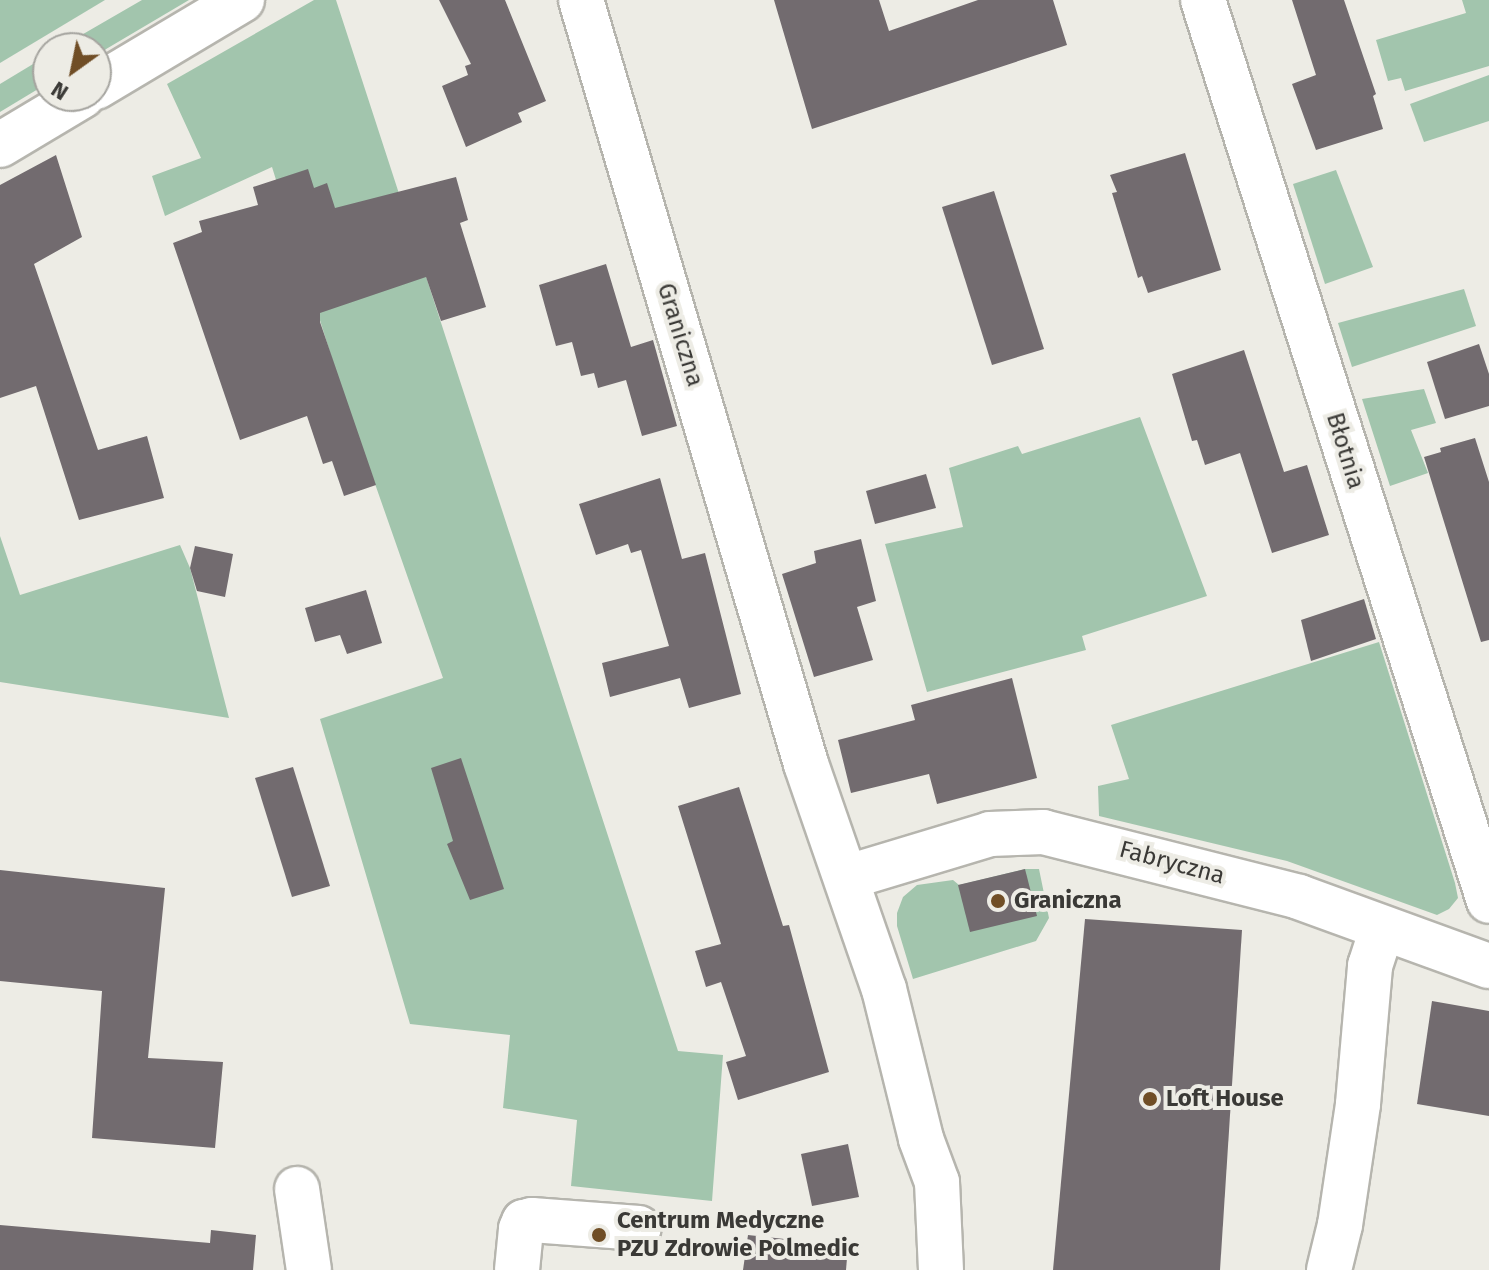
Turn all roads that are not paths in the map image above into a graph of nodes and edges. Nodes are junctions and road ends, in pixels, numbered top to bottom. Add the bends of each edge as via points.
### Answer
1 (242, 0) edge
2 (581, 0) edge
3 (1203, 0) edge
4 (112, 77) edge
5 (55, 112) edge
6 (0, 145) edge
7 (848, 877) junction
8 (1489, 901) edge
9 (1382, 929) junction
10 (1489, 966) edge
11 (297, 1189) dead end
12 (639, 1228) dead end
13 (309, 1270) edge
14 (517, 1270) edge
15 (941, 1270) edge
16 (1329, 1270) edge

1 - 4 street
2 - 7 street, Graniczna via 806,764
3 - 8 street, Błotnia
5 - 6 street
7 - 9 street, Fabryczna via 990,834 1043,832 1299,897
7 - 15 street, Graniczna via 937,1182
9 - 10 street, Fabryczna
9 - 16 street via 1370,966 1358,1104
11 - 13 street
12 - 14 street via 524,1222

